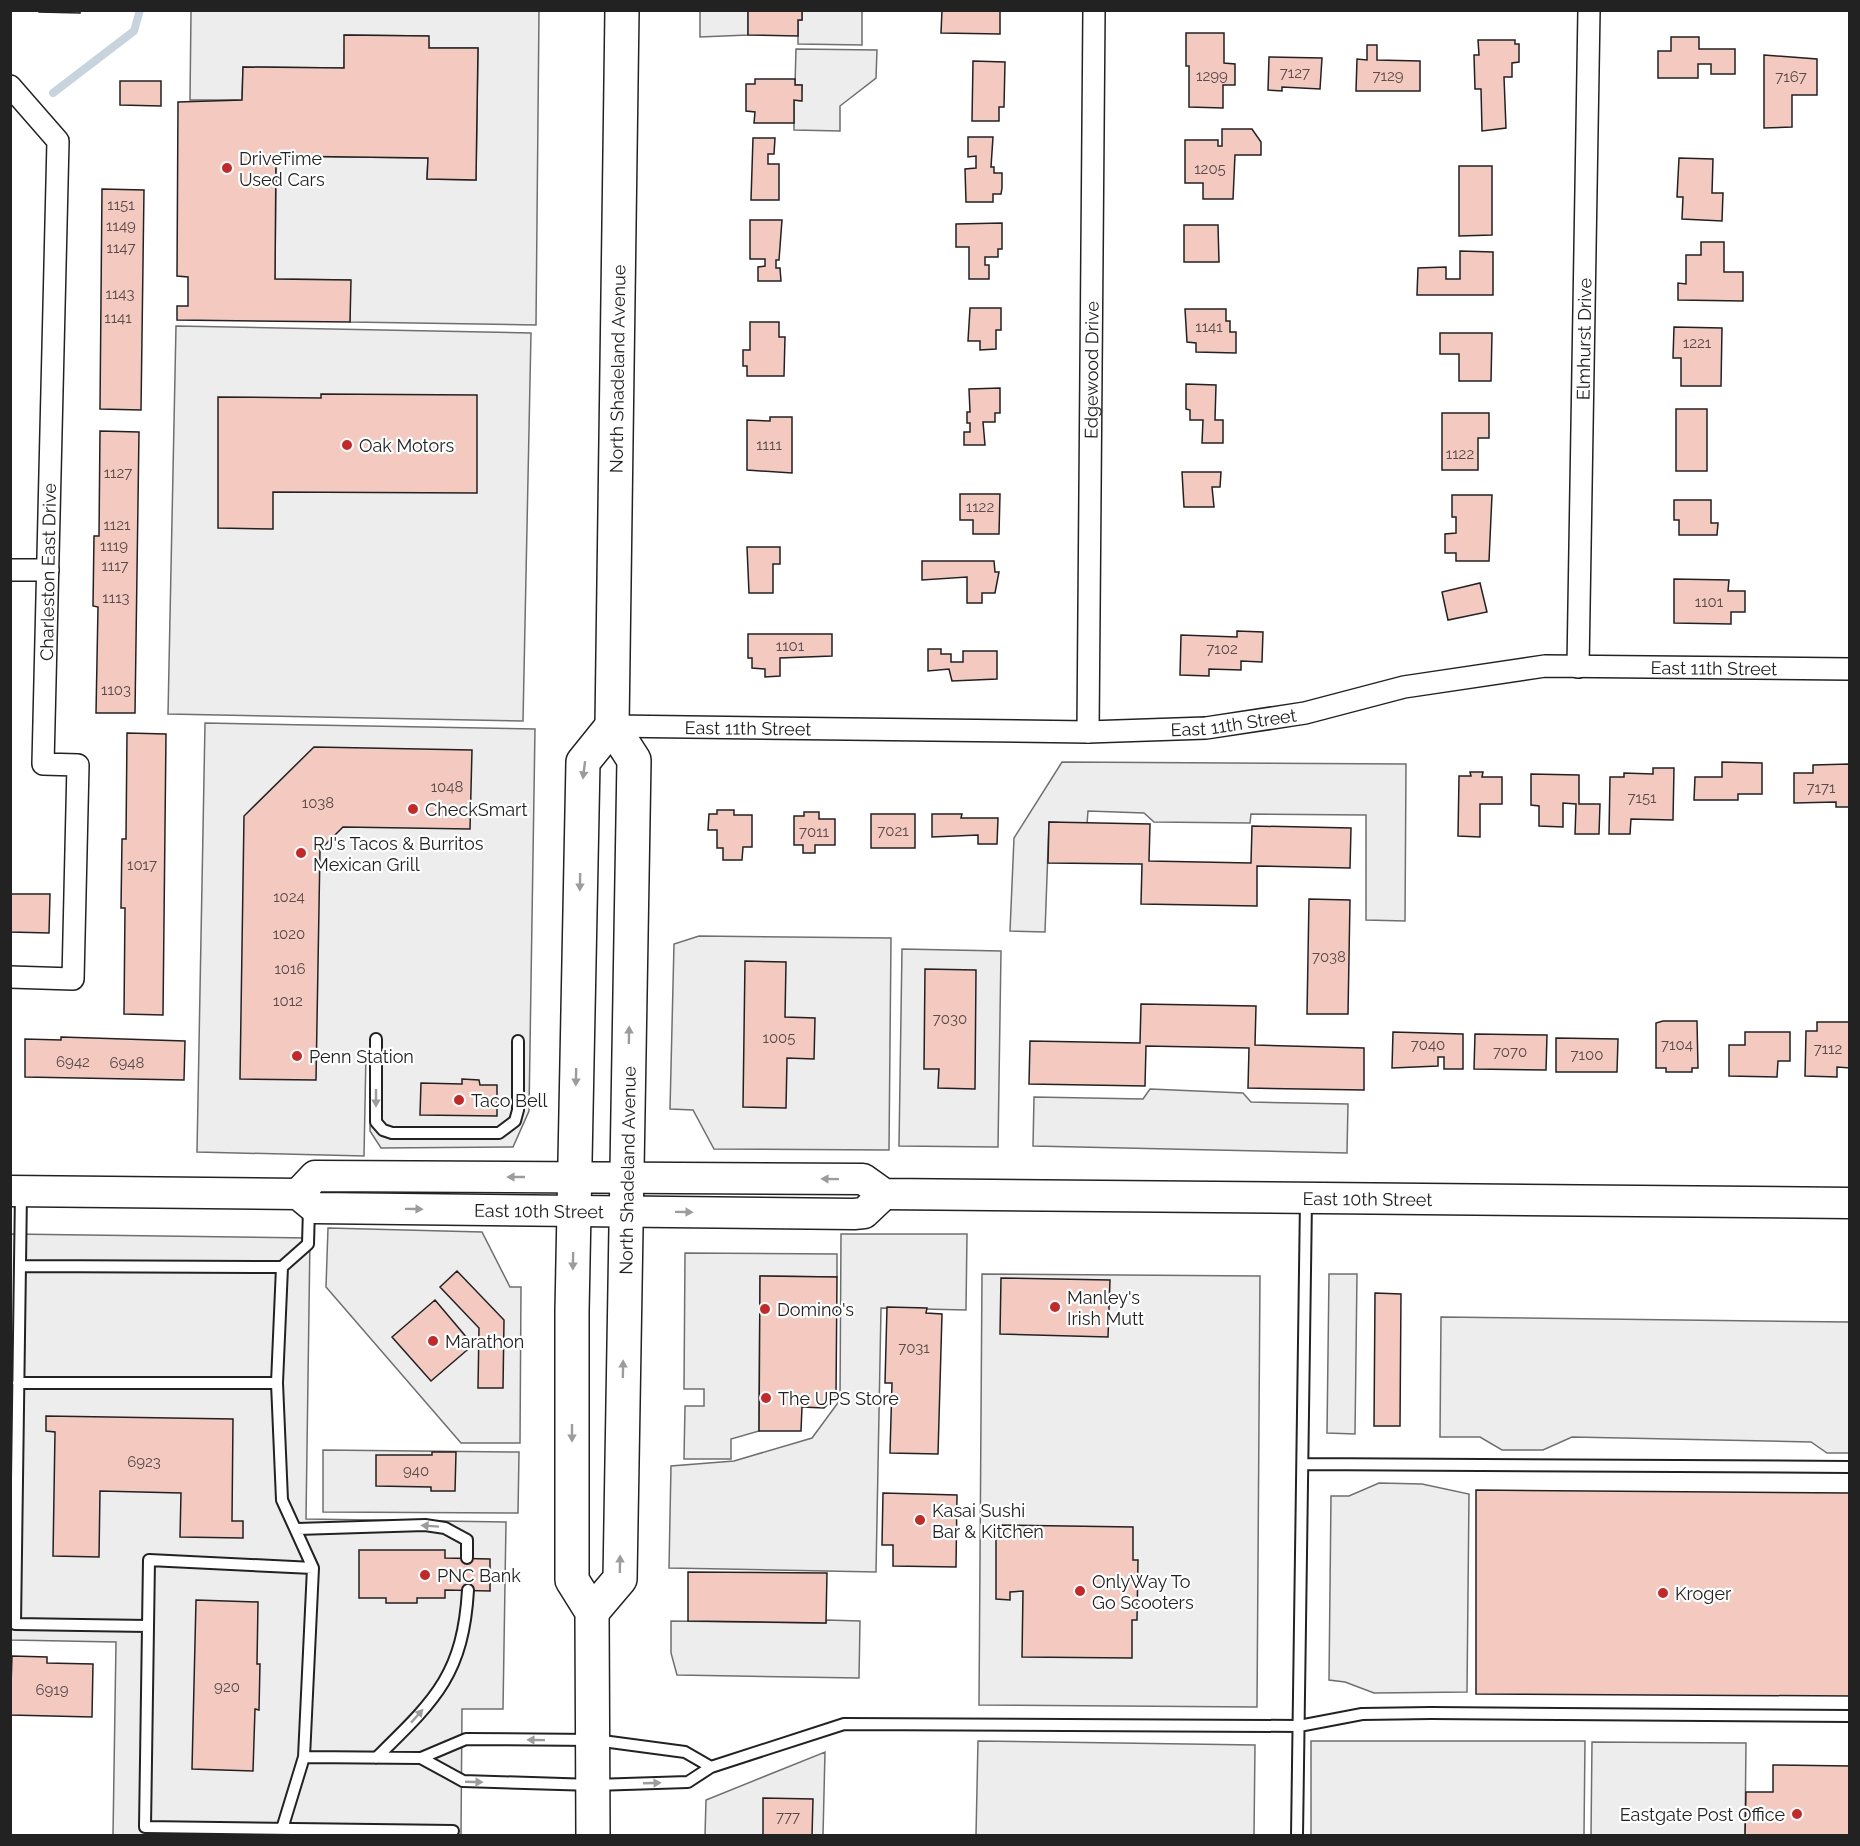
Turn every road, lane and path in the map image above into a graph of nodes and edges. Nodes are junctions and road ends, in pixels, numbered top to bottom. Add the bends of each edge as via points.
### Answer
1 (622, 10) edge
2 (1094, 10) edge
3 (1589, 10) edge
4 (10, 86) edge
5 (10, 570) edge
6 (48, 570) junction
7 (1578, 667) junction
8 (1850, 669) edge
9 (612, 726) junction
10 (1088, 732) junction
11 (10, 977) edge
12 (376, 1039) dead end
13 (518, 1041) dead end
14 (575, 1177) junction
15 (626, 1177) junction
16 (16, 1191) edge
17 (884, 1194) junction
18 (1306, 1197) junction
19 (304, 1198) junction
20 (1850, 1203) edge
21 (575, 1211) junction
22 (626, 1212) junction
23 (21, 1266) junction
24 (282, 1268) junction
25 (18, 1383) junction
26 (277, 1383) junction
27 (1303, 1464) junction
28 (1850, 1467) edge
29 (297, 1530) junction
30 (467, 1558) dead end
31 (314, 1568) junction
32 (468, 1590) dead end
33 (592, 1612) junction
34 (148, 1626) junction
35 (1850, 1716) edge
36 (1299, 1726) junction
37 (595, 1740) junction
38 (304, 1757) junction
39 (376, 1758) junction
40 (421, 1758) junction
41 (711, 1767) junction
42 (594, 1785) junction
43 (282, 1829) junction
44 (453, 1831) dead end
45 (593, 1836) edge
46 (1297, 1836) edge

1 - 9 main road, North Shadeland Avenue
2 - 10 street, Edgewood Drive
3 - 7 street, Elmhurst Drive
4 - 6 street, Charleston East Drive via 58,141
5 - 6 street
6 - 11 street, Charleston East Drive via 43,765 78,765 73,979
7 - 8 street, East 11th Street
7 - 10 street, East 11th Street via 1545,666 1449,679 1305,713 1206,728
9 - 10 street, East 11th Street
9 -> 14 main road via 583,762
15 -> 9 main road, North Shadeland Avenue via 634,760
12 -> 13 lane via 376,1122 392,1133 499,1133 515,1121 518,1110
14 - 15 main road, East 10th Street
14 -> 19 main road, East 10th Street via 315,1176
14 - 21 main road
17 -> 15 main road, East 10th Street via 863,1179
15 - 22 main road, North Shadeland Avenue
16 - 19 main road, East 10th Street
16 - 23 lane
17 - 18 main road, East 10th Street
22 -> 17 main road, East 10th Street via 864,1213
18 - 20 main road, East 10th Street
18 - 27 lane
19 -> 21 main road, East 10th Street via 315,1209
19 - 24 lane via 308,1244
21 - 22 main road, East 10th Street
21 -> 33 main road via 572,1580
33 -> 22 main road, North Shadeland Avenue via 620,1579
23 - 24 lane
23 - 25 lane
24 - 26 lane
25 - 26 lane
25 - 34 lane via 15,1624
26 - 29 lane via 282,1500
27 - 28 lane
27 - 36 lane
30 -> 29 lane via 466,1540 445,1528 425,1525
29 - 31 lane
31 - 34 lane via 149,1560
31 - 38 lane
39 -> 32 lane via 419,1716 449,1676 466,1627
33 - 37 main road
34 - 43 lane via 145,1827
35 - 36 lane via 1362,1714
36 - 41 lane via 844,1724
36 - 46 lane
37 -> 40 lane via 466,1738
37 - 41 lane via 685,1752
37 - 42 main road
38 - 39 lane
38 - 43 lane
39 - 40 lane
40 -> 42 lane via 463,1781
42 -> 41 lane via 688,1782
42 - 45 main road
43 - 44 lane

